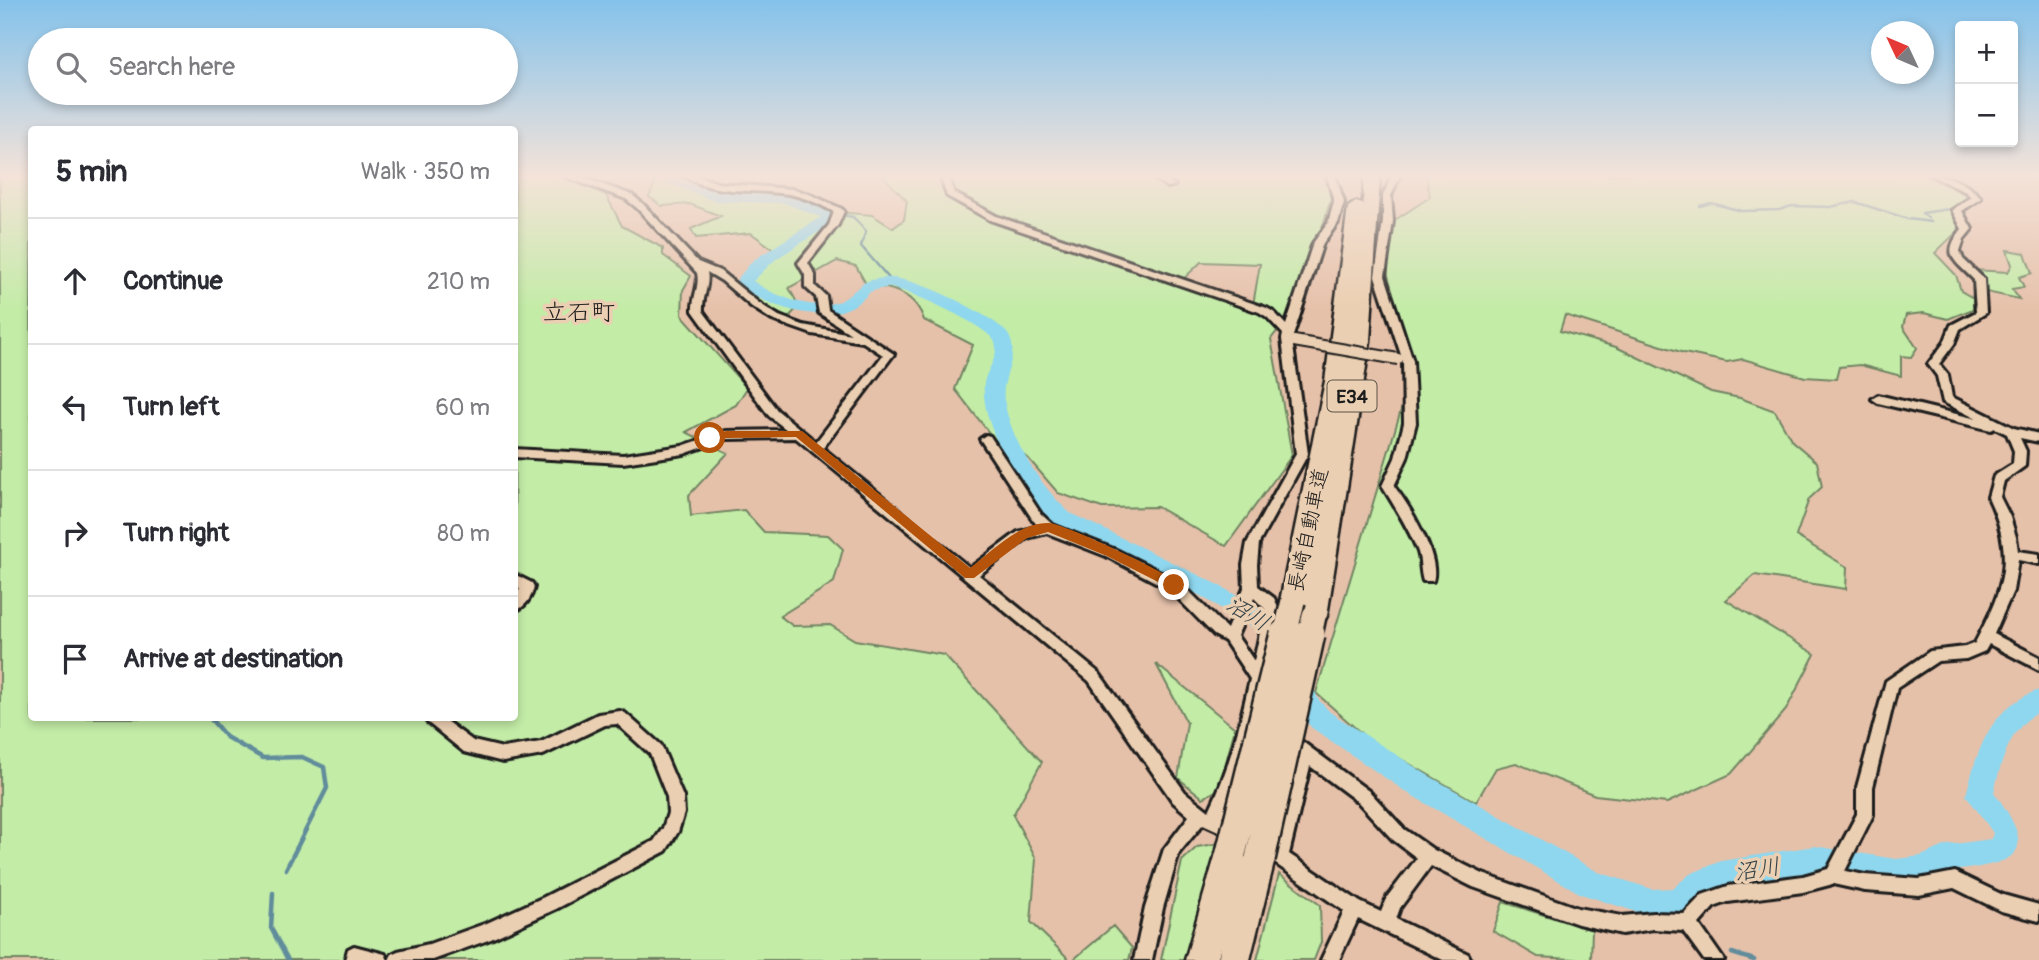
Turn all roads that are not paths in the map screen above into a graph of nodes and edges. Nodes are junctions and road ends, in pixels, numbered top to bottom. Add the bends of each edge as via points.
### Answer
1 (652, 220) edge
2 (835, 220) edge
3 (998, 220) edge
4 (1334, 220) edge
5 (1355, 220) edge
6 (1369, 220) edge
7 (1388, 220) edge
8 (1962, 220) edge
9 (697, 265) junction
10 (1290, 338) junction
11 (864, 339) junction
12 (1403, 360) junction
13 (1878, 399) dead end
14 (2012, 432) junction
15 (799, 434) junction
16 (986, 439) dead end
17 (2039, 439) edge
18 (817, 448) junction
19 (518, 453) edge
20 (1048, 528) junction
21 (2014, 555) junction
22 (2039, 559) edge
23 (970, 575) junction
24 (1427, 577) dead end
25 (518, 581) edge
26 (1248, 594) junction
27 (518, 602) edge
28 (1293, 611) junction
29 (1266, 636) joint
30 (1986, 636) junction
31 (1230, 637) junction
32 (2039, 664) edge
33 (1256, 677) junction
34 (436, 721) edge
35 (1245, 725) junction
36 (1307, 754) junction
37 (1206, 817) junction
38 (1257, 855) junction
39 (1428, 856) junction
40 (1833, 876) junction
41 (1354, 908) junction
42 (2039, 913) edge
43 (1385, 923) junction
44 (1688, 923) junction
45 (354, 960) edge
46 (379, 960) edge
47 (398, 960) edge
48 (1143, 960) edge
49 (1201, 960) edge
50 (1234, 960) edge
51 (1330, 960) edge
52 (1462, 960) edge
53 (1715, 960) edge

1 - 9 street
2 - 11 street via 803,263 810,287 821,296 821,308
3 - 10 street via 1263,310 1277,318
4 - 10 street via 1318,243
5 - 28 highway, 長崎自動車道 / E34 via 1335,381
6 - 28 highway, 長崎自動車道 / E34 via 1354,384
7 - 12 street via 1380,276
8 - 14 street via 1967,229 1956,239 1954,252 1979,279 1981,313 1955,327 1949,344 1933,364 1942,375 1947,399
9 - 11 street via 725,276 766,312 800,329
9 - 15 street via 704,278 696,303 698,312 773,412
10 - 12 street, bridge
10 - 26 street via 1302,454 1253,543
11 - 18 street via 889,354
12 - 24 street via 1410,423 1388,486 1425,554
13 - 14 street
14 - 17 street
14 - 21 street via 2020,452 2019,466 1998,479 1994,497 2006,518
15 - 18 street
15 - 19 street via 726,435 684,450 623,459
16 - 20 street
18 - 23 street
20 - 23 street via 1023,534
20 - 31 street via 1174,585
21 - 22 street
21 - 30 street via 2010,585
23 - 37 street via 1094,677 1166,781
25 - 27 street via 527,587
26 - 28 street
26 - 31 street
28 - 29 street
28 - 38 highway, 長崎自動車道 / E34, bridge
29 - 33 street
30 - 32 street
30 - 40 street via 1980,647 1935,655 1891,685 1865,788 1865,815
31 - 33 street
33 - 35 street
34 - 47 street via 468,747 503,755 543,748 603,719 620,718 656,750 675,797 676,813 660,846 638,859 497,927
35 - 36 street
35 - 37 street via 1221,805
36 - 38 street
36 - 39 street via 1364,797 1398,834
37 - 38 street
37 - 48 street via 1172,849
38 - 41 street
38 - 49 highway, 長崎自動車道 / E34
38 - 50 highway, 長崎自動車道 / E34
39 - 43 street via 1393,903
39 - 44 street via 1506,893 1578,916 1622,926 1653,921
40 - 42 street via 1919,887 1955,880 2001,903
40 - 44 street via 1728,894 1708,901
41 - 43 street
41 - 51 street
43 - 52 street
44 - 53 street
45 - 46 street via 355,955

